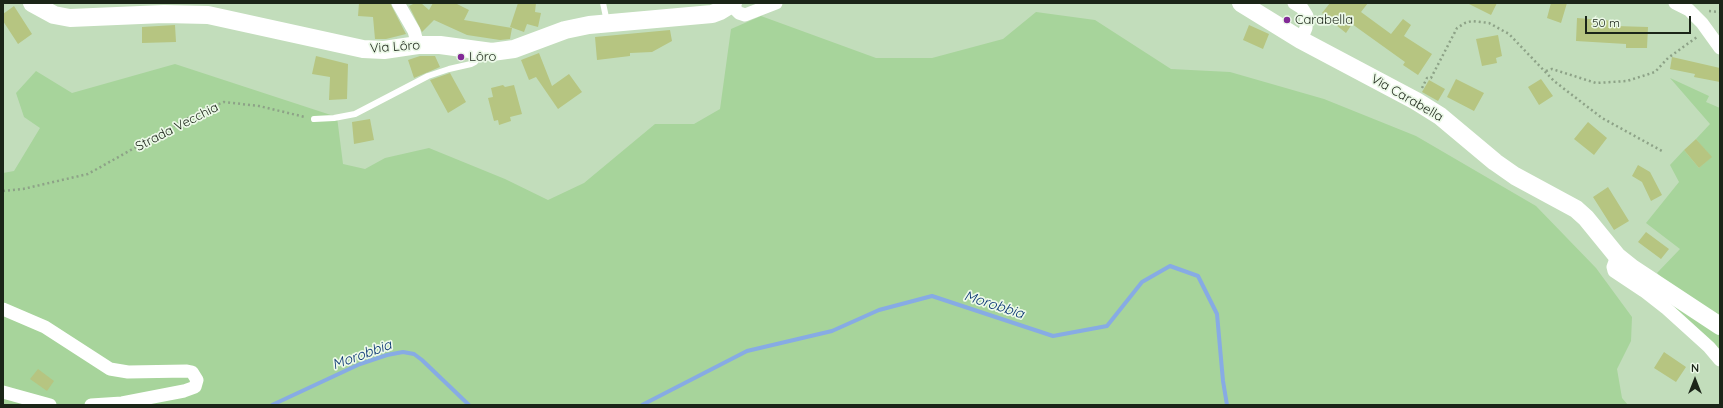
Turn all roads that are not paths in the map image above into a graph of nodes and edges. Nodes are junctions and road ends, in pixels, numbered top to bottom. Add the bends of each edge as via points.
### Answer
1 (32, 3) edge
2 (398, 3) edge
3 (604, 3) edge
4 (776, 3) edge
5 (1241, 3) edge
6 (1294, 3) edge
7 (1675, 3) edge
8 (732, 4) edge
9 (607, 22) junction
10 (1301, 40) junction
11 (418, 45) junction
12 (1720, 48) edge
13 (484, 51) junction
14 (314, 119) road end
15 (1617, 256) junction
16 (3, 309) edge
17 (1720, 326) edge
18 (1720, 360) edge
19 (3, 392) edge
20 (50, 405) edge
21 (91, 405) edge

1 - 11 street, Via Lôro via 54,15 70,18 208,15 364,49 384,50
2 - 11 street via 414,31
3 - 9 lane
4 - 8 street via 745,15 739,13
5 - 10 street, Via Carabella
6 - 10 street via 1302,8 1307,16
7 - 12 street via 1688,10 1702,23
8 - 9 street, Via Lôro via 712,14
9 - 13 street, Via Lôro via 565,30 506,51
10 - 15 street, Via Carabella via 1416,101 1451,124 1515,176 1565,203 1586,218
11 - 13 street, Via Lôro
13 - 14 lane via 475,62 440,71 355,114
15 - 17 street, Via Carabella
15 - 18 street via 1614,271 1667,309
16 - 21 street via 44,327 110,369 128,372 187,371 192,372 197,380 195,387 184,391 122,403
19 - 20 street

